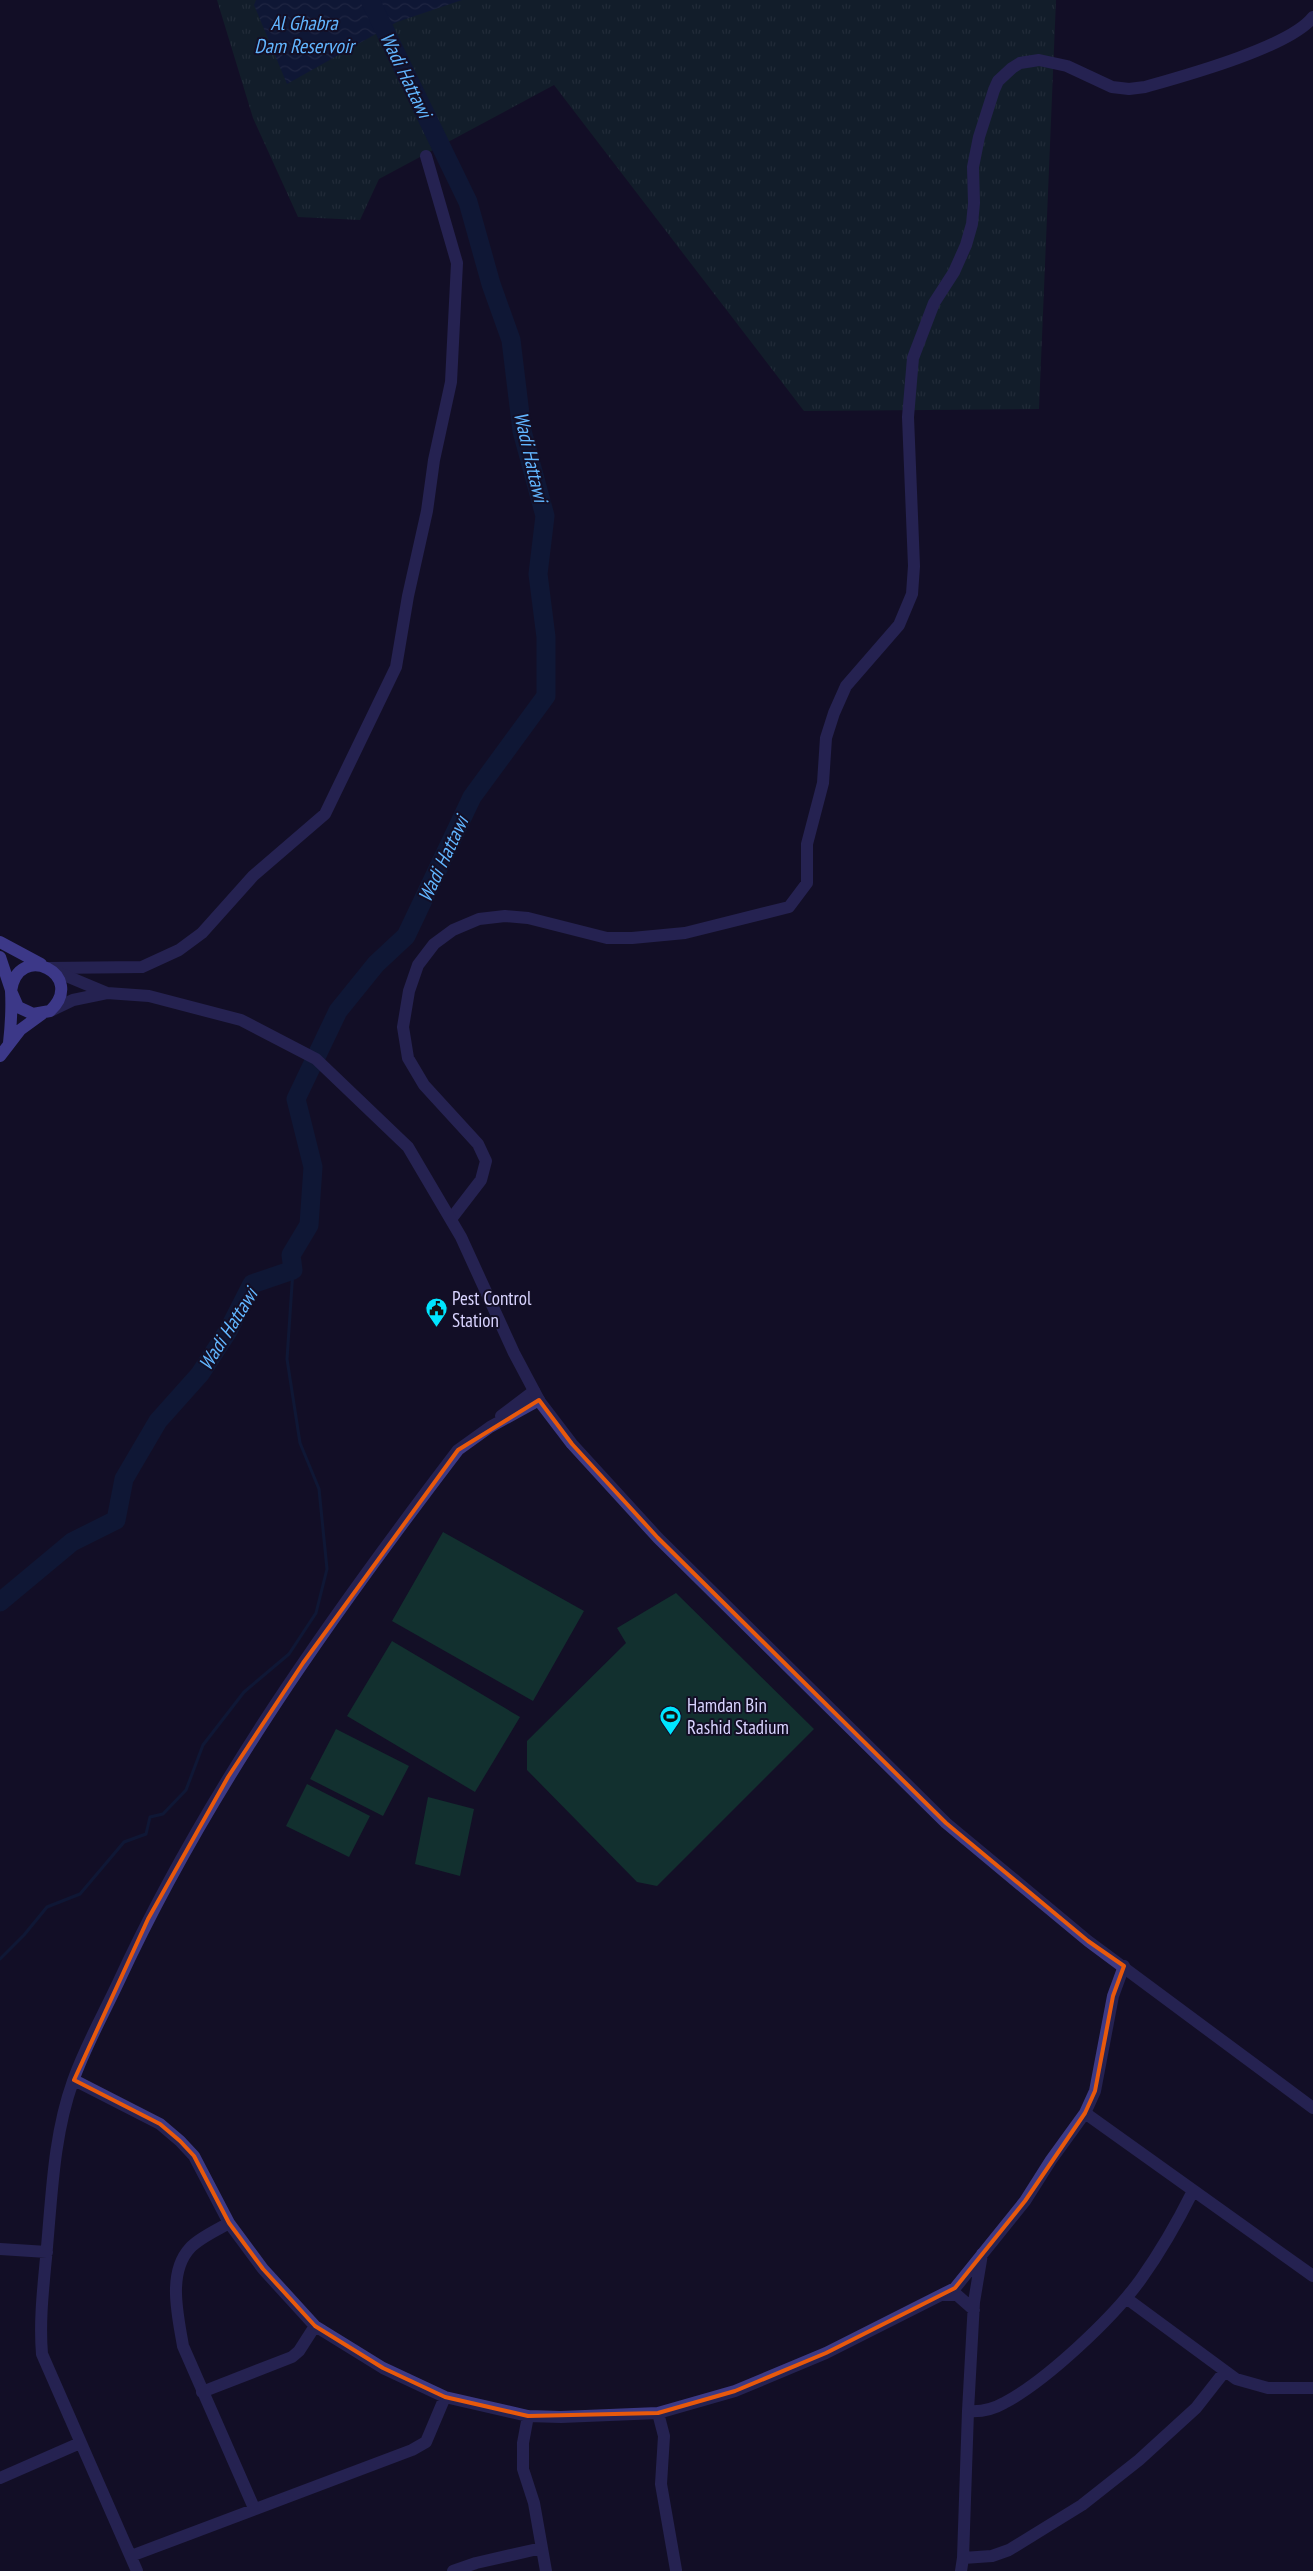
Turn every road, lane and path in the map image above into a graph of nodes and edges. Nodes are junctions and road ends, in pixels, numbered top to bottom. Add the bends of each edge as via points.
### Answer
1 (1313, 17) edge
2 (426, 156) dead end
3 (0, 942) edge
4 (0, 957) edge
5 (48, 968) junction
6 (11, 991) junction
7 (107, 993) junction
8 (46, 1012) junction
9 (9, 1043) junction
10 (0, 1056) edge
11 (450, 1219) junction
12 (536, 1395) junction
13 (1124, 1966) junction
14 (74, 2080) junction
15 (1313, 2108) edge
16 (1086, 2114) junction
17 (1193, 2191) junction
18 (229, 2223) junction
19 (0, 2249) edge
20 (47, 2252) junction
21 (982, 2254) junction
22 (1313, 2276) edge
23 (941, 2295) junction
24 (1126, 2298) junction
25 (974, 2310) junction
26 (315, 2326) junction
27 (1225, 2370) junction
28 (1313, 2388) edge
29 (202, 2392) junction
30 (445, 2398) junction
31 (968, 2411) junction
32 (658, 2413) junction
33 (528, 2416) junction
34 (80, 2443) junction
35 (0, 2478) edge
36 (254, 2508) junction
37 (542, 2548) junction
38 (131, 2556) junction
39 (962, 2565) edge
40 (676, 2570) edge
41 (138, 2571) edge
42 (453, 2571) edge
43 (546, 2571) edge

1 - 11 street via 1293,33 1243,56 1145,87 1112,87 1067,66 1039,60 1012,68 998,82 979,137 973,167 972,224 966,245 954,272 934,303 913,358 908,417 914,566 912,594 899,626 846,686 834,713 826,738 822,791 807,844 807,883 789,907 685,933 606,938 528,918 505,916 479,920 452,930 434,944 418,965 409,991 403,1027 404,1043 415,1072 478,1144 486,1162 481,1180
2 - 5 street via 457,263 451,382 396,667 325,814 253,876 202,932 179,950 142,967
3 - 5 main road
4 - 6 main road
5 - 6 main road via 37,965 22,970 12,983
5 - 7 street
5 - 8 main road via 60,983 61,991 60,999
6 - 8 main road via 18,1007 25,1012
6 - 9 main road
7 - 8 street via 73,1000
7 - 11 street via 150,996 241,1020 316,1059 408,1147
8 - 9 main road via 30,1021
9 - 10 main road
11 - 12 street
12 - 13 street via 572,1444 658,1538 946,1823 1088,1941
12 - 14 street via 458,1450 303,1663 228,1778 148,1919
13 - 15 street
13 - 16 street via 1113,1996 1095,2091
14 - 18 street via 160,2124 180,2141 194,2156
14 - 20 street via 62,2116
16 - 17 street
16 - 21 street via 1025,2201
17 - 22 street
17 - 24 street via 1172,2231
18 - 26 street via 263,2269
18 - 29 street via 191,2247 180,2261 177,2278 183,2346
19 - 20 street
20 - 34 street via 40,2335 42,2354
21 - 23 street via 955,2288
21 - 25 street
23 - 25 street via 956,2295
23 - 32 street via 808,2361 735,2391
24 - 27 street
24 - 31 street via 1070,2353 1022,2391 1003,2404 982,2412
25 - 31 street
26 - 29 street via 292,2357
26 - 30 street via 383,2368
27 - 28 street via 1236,2379 1268,2388
27 - 39 street via 1196,2408 1139,2460 1082,2505 1009,2550
29 - 36 street
30 - 33 street
30 - 36 street via 426,2442
31 - 39 street
32 - 33 street
32 - 40 street via 664,2436 661,2484
33 - 37 street via 523,2469 534,2503
34 - 35 street
34 - 38 street
36 - 38 street
37 - 42 street via 476,2562
37 - 43 street
38 - 41 street

